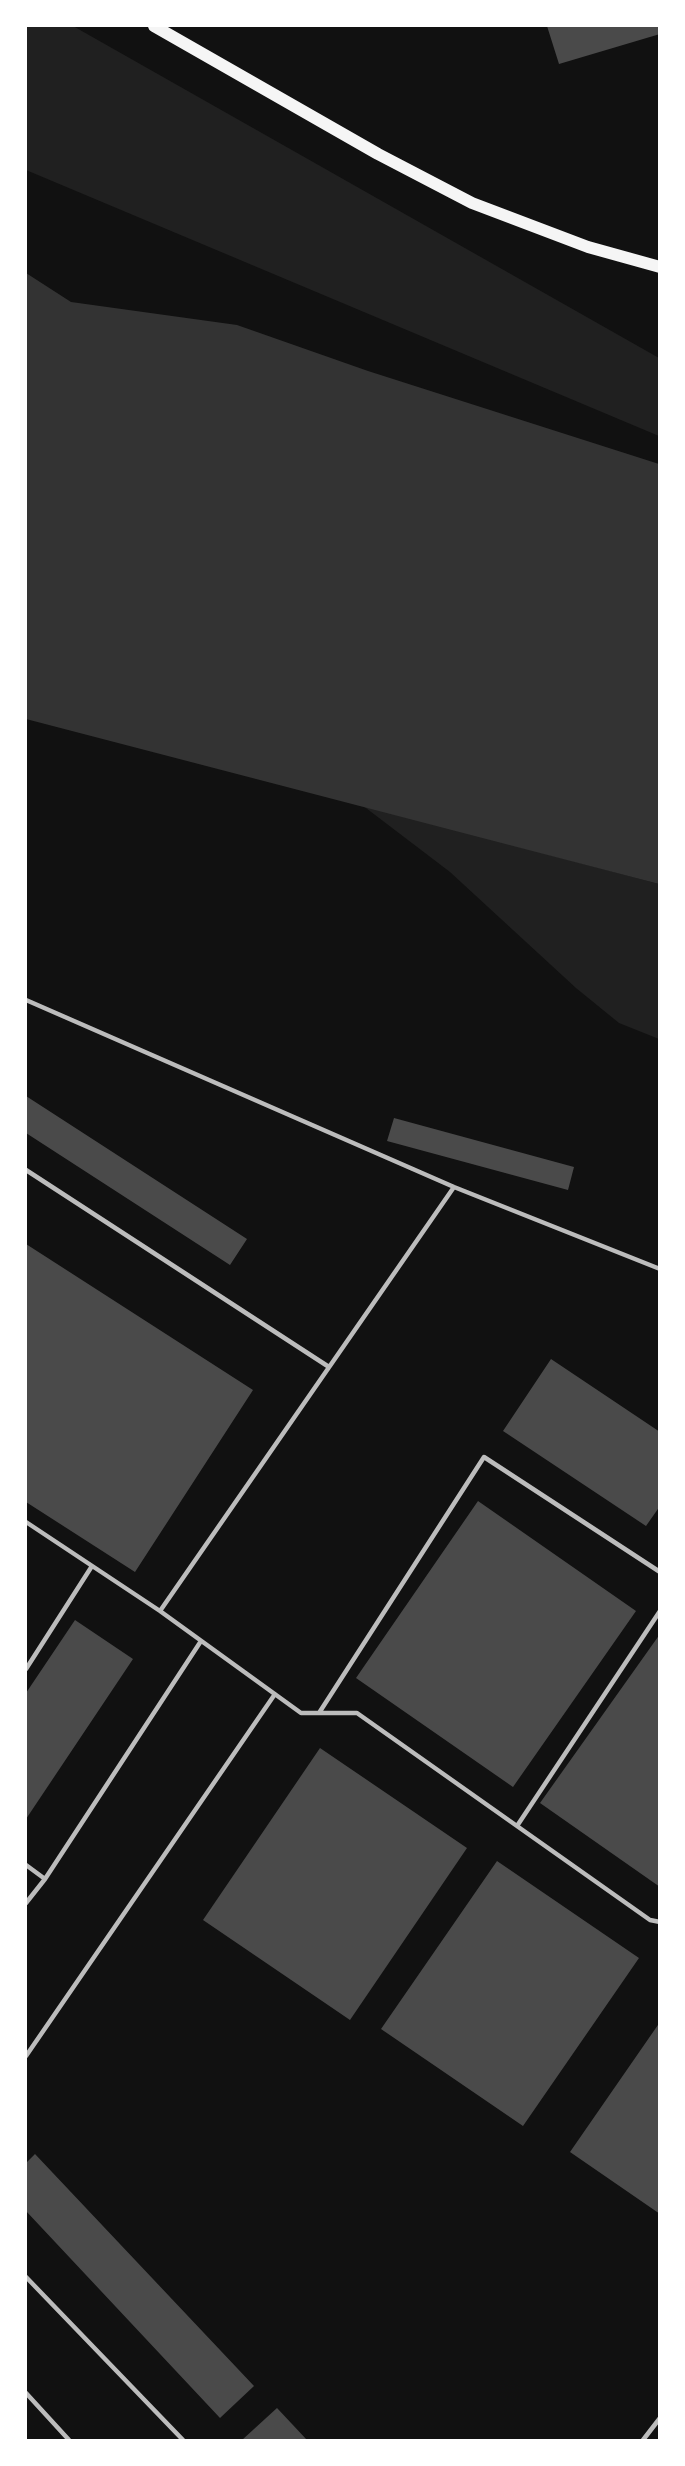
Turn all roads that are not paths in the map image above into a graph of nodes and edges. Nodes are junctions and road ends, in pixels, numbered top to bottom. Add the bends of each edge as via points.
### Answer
1 (154, 26) edge
2 (660, 267) edge
3 (26, 1000) edge
4 (26, 1170) edge
5 (454, 1188) junction
6 (660, 1269) edge
7 (329, 1367) junction
8 (26, 1522) edge
9 (92, 1566) junction
10 (660, 1572) edge
11 (160, 1611) junction
12 (660, 1611) edge
13 (201, 1641) junction
14 (26, 1668) edge
15 (275, 1694) junction
16 (319, 1713) junction
17 (517, 1826) junction
18 (26, 1865) edge
19 (45, 1879) junction
20 (26, 1903) edge
21 (660, 1922) edge
22 (26, 2056) edge
23 (26, 2277) edge
24 (26, 2393) edge
25 (660, 2418) edge
26 (69, 2440) edge
27 (183, 2440) edge
28 (643, 2440) edge

1 - 2 main road via 472,203 588,247
3 - 5 lane
4 - 7 lane
5 - 6 lane
5 - 7 lane
7 - 11 lane
8 - 9 lane
9 - 11 lane
9 - 14 lane
10 - 16 lane via 484,1457
11 - 13 lane
12 - 17 lane
13 - 15 lane
13 - 19 lane
15 - 16 lane via 302,1713
15 - 22 lane
16 - 17 lane via 357,1713
17 - 21 lane via 650,1920
18 - 19 lane
19 - 20 lane
23 - 27 lane
24 - 26 lane
25 - 28 lane

